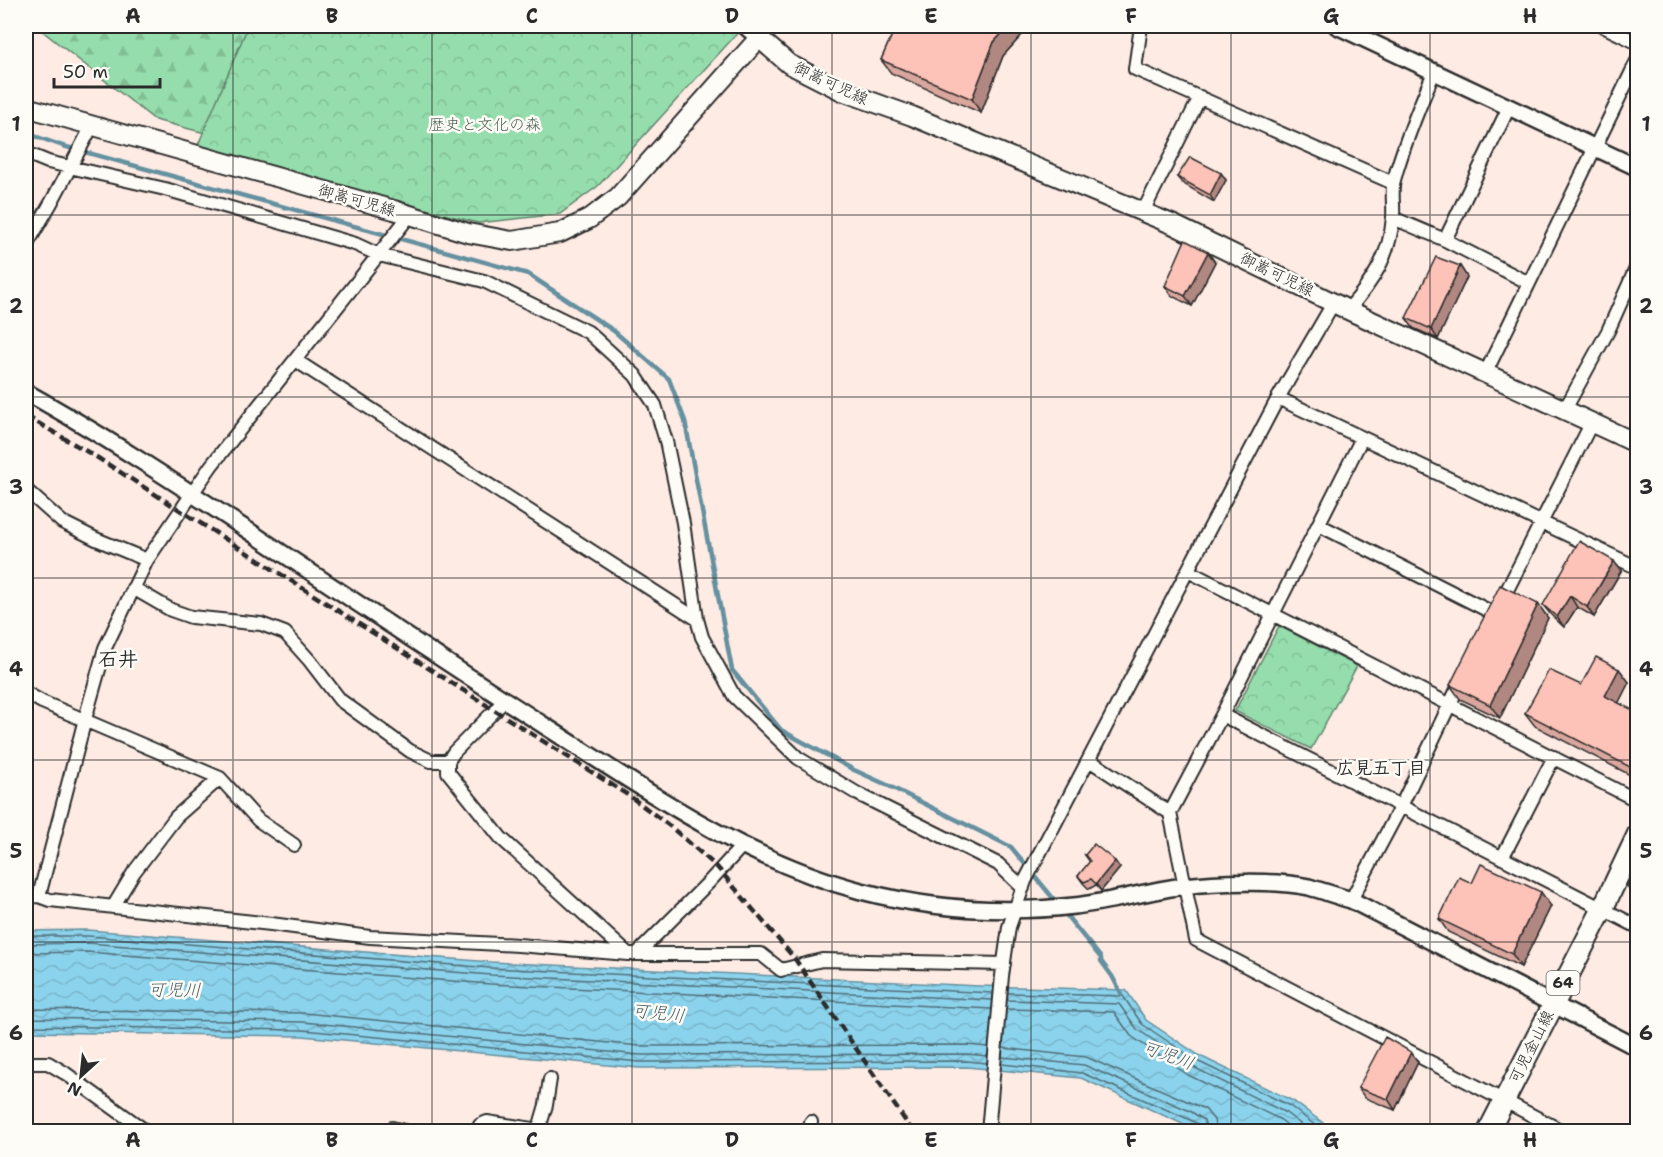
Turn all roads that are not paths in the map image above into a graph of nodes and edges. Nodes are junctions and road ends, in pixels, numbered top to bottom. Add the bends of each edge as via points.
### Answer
1 (745, 26) edge
2 (1141, 26) edge
3 (1337, 26) edge
4 (1603, 26) edge
5 (763, 32) edge
6 (1638, 43) edge
7 (1638, 58) edge
8 (1434, 72) junction
9 (1200, 97) junction
10 (26, 107) edge
11 (1509, 107) junction
12 (88, 134) junction
13 (1595, 148) junction
14 (26, 153) edge
15 (72, 163) junction
16 (1638, 168) edge
17 (1393, 183) junction
18 (1143, 212) junction
19 (410, 215) junction
20 (1393, 218) junction
21 (1445, 240) junction
22 (26, 246) edge
23 (379, 255) junction
24 (1638, 264) edge
25 (1529, 283) junction
26 (1341, 306) junction
27 (295, 360) junction
28 (1485, 374) junction
29 (26, 392) edge
30 (1278, 398) junction
31 (1563, 411) junction
32 (1592, 422) junction
33 (1362, 438) junction
34 (1638, 444) edge
35 (26, 490) edge
36 (191, 493) junction
37 (1542, 523) junction
38 (1319, 525) junction
39 (147, 560) junction
40 (1638, 568) edge
41 (1188, 571) junction
42 (133, 588) junction
43 (1273, 615) junction
44 (696, 619) junction
45 (1470, 664) edge
46 (26, 693) edge
47 (505, 700) junction
48 (1450, 704) junction
49 (1222, 715) junction
50 (85, 719) junction
51 (1554, 757) junction
52 (1089, 760) junction
53 (448, 761) junction
54 (220, 778) junction
55 (1638, 801) edge
56 (1401, 806) junction
57 (1170, 813) junction
58 (1638, 834) edge
59 (294, 845) dead end
60 (742, 846) junction
61 (1502, 858) junction
62 (1024, 885) junction
63 (1186, 886) junction
64 (39, 896) junction
65 (26, 897) edge
66 (1351, 900) junction
67 (113, 908) junction
68 (1015, 909) junction
69 (1602, 910) junction
70 (1638, 927) edge
71 (632, 954) junction
72 (1003, 970) junction
73 (1553, 1005) junction
74 (1638, 1048) edge
75 (26, 1063) edge
76 (550, 1079) dead end
77 (1503, 1101) junction
78 (147, 1131) edge
79 (387, 1131) edge
80 (408, 1131) edge
81 (477, 1131) edge
82 (538, 1131) edge
83 (988, 1131) edge
84 (1488, 1131) edge
85 (1564, 1131) edge

1 - 5 street
2 - 9 street via 1135,69
3 - 8 street
4 - 6 street
5 - 18 main road, 御嵩可児線 via 789,64 842,91
5 - 19 main road, 御嵩可児線 via 618,197 589,219 560,234 512,240 468,233
7 - 13 street
8 - 11 street
8 - 17 street
9 - 17 street
9 - 18 street
10 - 12 main road, 御嵩可児線
11 - 13 street
11 - 21 street
12 - 15 street
12 - 19 main road, 御嵩可児線 via 126,134
13 - 16 street
13 - 25 street
14 - 15 street
15 - 22 street
15 - 23 street via 355,244
17 - 20 street
18 - 26 main road, 御嵩可児線
19 - 23 street
20 - 21 street
20 - 26 street via 1383,261 1366,288
21 - 25 street
23 - 27 street
23 - 44 street via 484,281 534,304 588,332 635,375 655,405 666,441 683,523
24 - 31 street via 1608,331
25 - 28 street
26 - 28 main road, 御嵩可児線
26 - 30 street
27 - 36 street
27 - 44 street
28 - 31 main road, 御嵩可児線
29 - 36 street
30 - 33 street
30 - 41 street
31 - 32 main road, 御嵩可児線
32 - 34 main road, 御嵩可児線
32 - 37 street
33 - 37 street
33 - 38 street
35 - 39 street via 62,522
36 - 39 street
36 - 47 street
37 - 38 street via 1492,619
37 - 40 street
38 - 43 street
39 - 42 street
41 - 43 street
41 - 52 street
42 - 50 street via 105,648
42 - 53 street via 191,617 261,624 285,633 340,700 410,751 431,761
43 - 48 street
43 - 49 street
44 - 62 street via 734,696 798,758 858,794 998,864
45 - 48 street
46 - 50 street
47 - 53 street
47 - 60 street
48 - 51 street
48 - 56 street
49 - 56 street
49 - 57 street
50 - 54 street
50 - 64 street
51 - 55 street
51 - 61 street
52 - 57 street
52 - 62 street
53 - 71 street via 448,772 501,838
54 - 59 street via 258,820
54 - 67 street via 176,817 134,872
56 - 61 street
56 - 66 street
57 - 63 street
58 - 69 main road, 可児金山線 / 64
60 - 68 street via 808,876 865,892 943,906
60 - 71 street
61 - 69 street
62 - 68 street
63 - 66 street via 1305,886
63 - 68 street via 1079,905
63 - 77 street via 1196,940
64 - 65 street
64 - 67 street
66 - 73 street
67 - 71 street via 370,937
68 - 72 street
69 - 70 street
69 - 73 main road, 可児金山線 / 64
71 - 72 street via 761,954 781,970 822,960
72 - 83 street
73 - 74 street
73 - 77 main road, 可児金山線 / 64
75 - 78 street via 48,1063 65,1072
76 - 82 street
77 - 84 main road, 可児金山線 / 64
77 - 85 street
79 - 80 street
81 - 82 street via 487,1122

